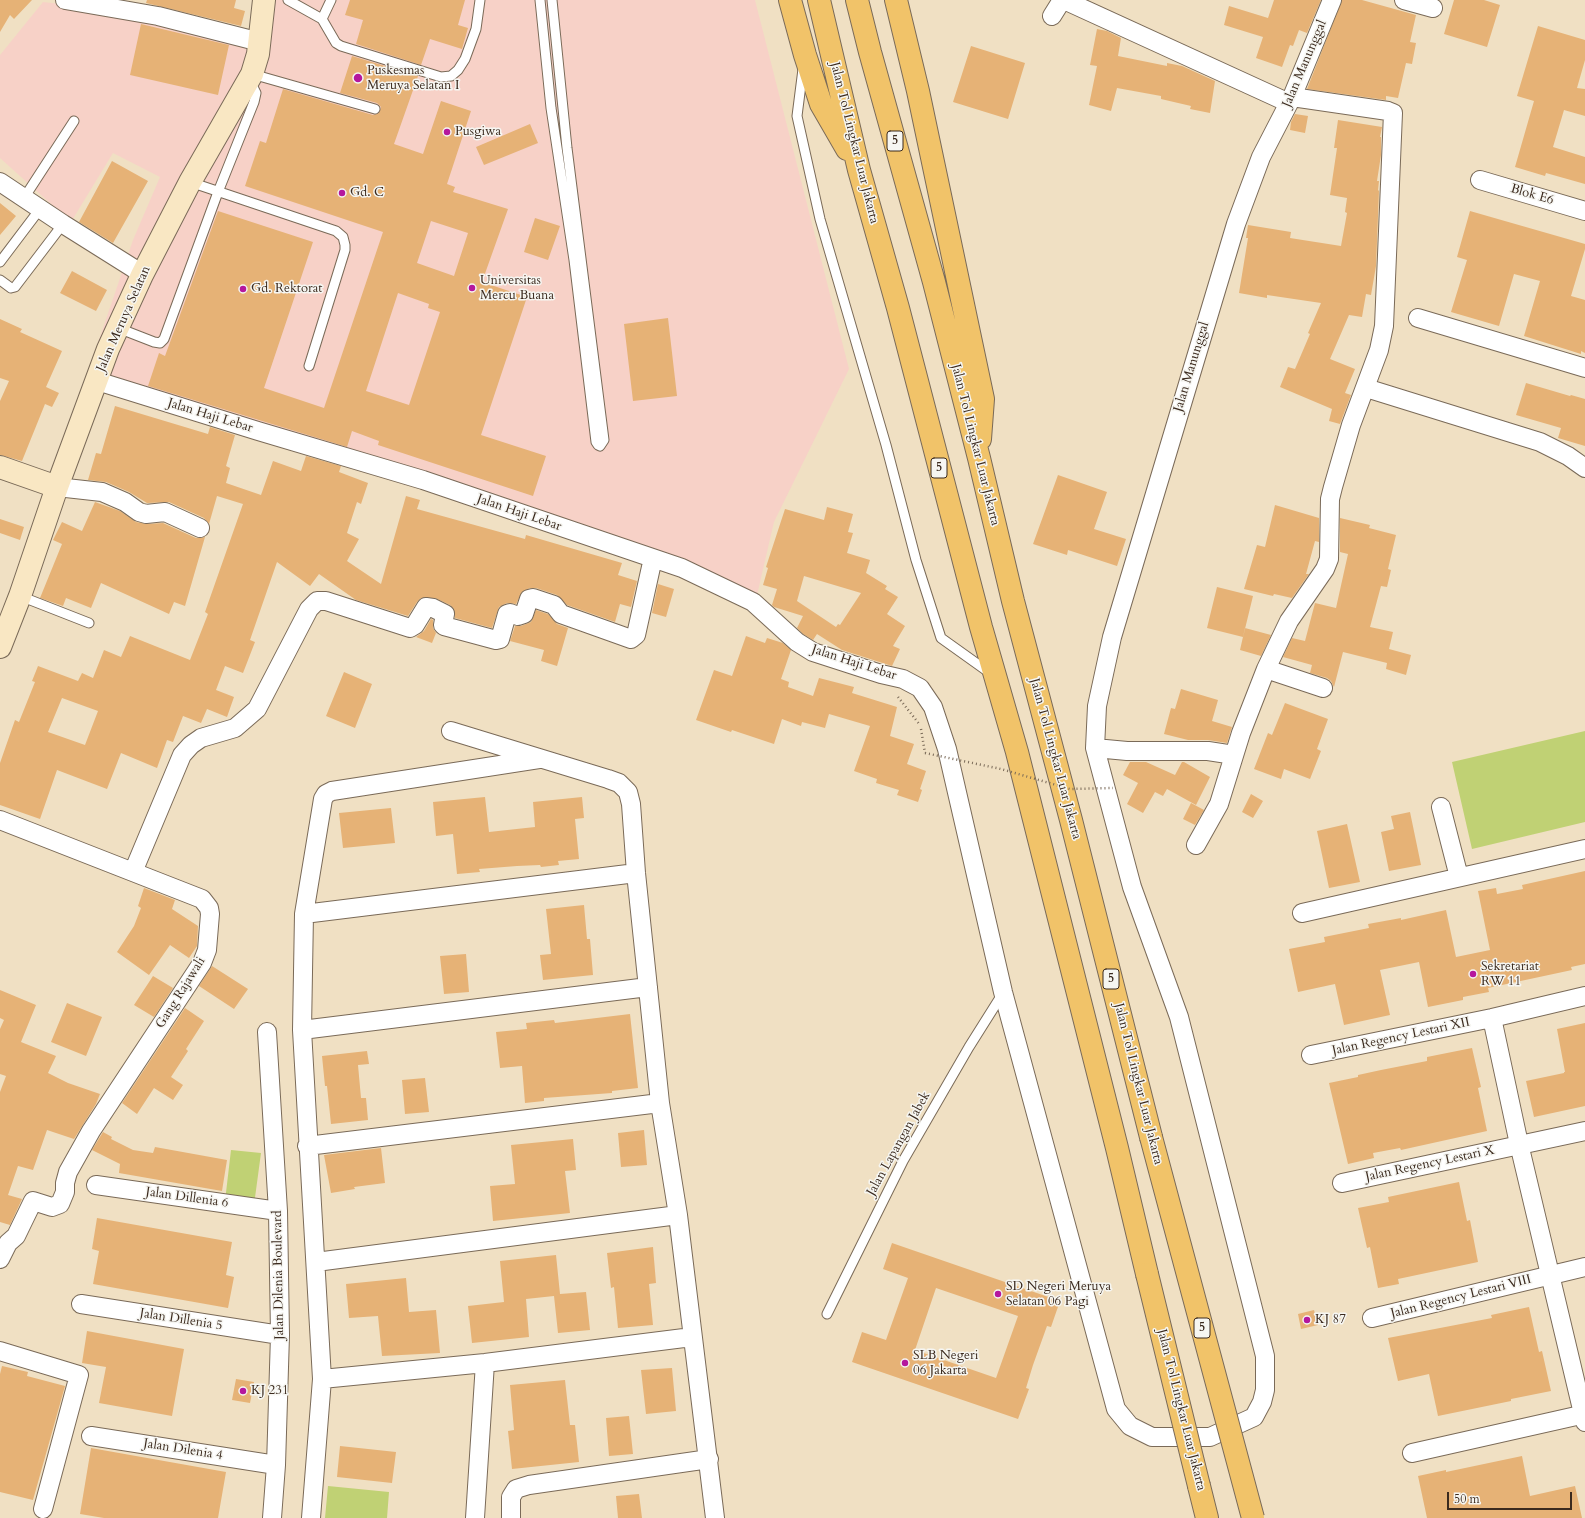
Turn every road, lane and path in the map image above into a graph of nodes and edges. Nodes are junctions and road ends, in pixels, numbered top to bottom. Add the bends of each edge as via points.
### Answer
1 (65, 0) edge
2 (264, 0) edge
3 (288, 0) edge
4 (331, 0) edge
5 (480, 0) edge
6 (540, 0) edge
7 (552, 0) edge
8 (790, 0) edge
9 (819, 0) edge
10 (857, 0) edge
11 (896, 0) edge
12 (1063, 0) edge
13 (1332, 0) edge
14 (1404, 0) edge
15 (1433, 8) dead end
16 (1052, 16) dead end
17 (322, 19) junction
18 (260, 42) junction
19 (805, 55) junction
20 (250, 78) junction
21 (1290, 100) junction
22 (375, 109) dead end
23 (74, 121) dead end
24 (859, 170) junction
25 (1480, 180) dead end
26 (0, 182) edge
27 (190, 182) junction
28 (218, 192) junction
29 (24, 198) junction
30 (40, 209) junction
31 (1585, 211) edge
32 (63, 224) junction
33 (0, 262) edge
34 (142, 276) junction
35 (0, 280) edge
36 (1418, 318) dead end
37 (118, 328) junction
38 (309, 366) dead end
39 (1585, 368) edge
40 (97, 380) junction
41 (1366, 388) junction
42 (979, 458) junction
43 (0, 467) edge
44 (1585, 468) edge
45 (57, 487) junction
46 (200, 528) dead end
47 (654, 558) junction
48 (20, 596) junction
49 (89, 623) dead end
50 (0, 647) edge
51 (1266, 669) junction
52 (881, 674) junction
53 (995, 676) junction
54 (920, 688) joint
55 (1323, 688) dead end
56 (451, 731) dead end
57 (1096, 748) junction
58 (1234, 755) junction
59 (539, 759) junction
60 (1113, 788) dead end
61 (1441, 807) dead end
62 (0, 820) edge
63 (1196, 845) dead end
64 (1585, 850) edge
65 (133, 872) junction
66 (636, 873) junction
67 (1459, 878) junction
68 (1302, 913) dead end
69 (304, 914) junction
70 (648, 987) junction
71 (1003, 992) junction
72 (1585, 996) edge
73 (1492, 1018) junction
74 (302, 1030) junction
75 (267, 1032) dead end
76 (1311, 1056) dead end
77 (660, 1103) junction
78 (1585, 1131) edge
79 (1519, 1144) junction
80 (307, 1146) junction
81 (1342, 1183) dead end
82 (96, 1185) dead end
83 (278, 1211) junction
84 (678, 1215) junction
85 (0, 1259) edge
86 (316, 1262) junction
87 (1585, 1267) edge
88 (1550, 1276) junction
89 (81, 1304) dead end
90 (827, 1314) dead end
91 (1372, 1318) dead end
92 (280, 1335) junction
93 (692, 1337) junction
94 (0, 1351) edge
95 (485, 1363) junction
96 (322, 1379) junction
97 (1584, 1417) edge
98 (91, 1436) dead end
99 (1412, 1453) dead end
100 (709, 1459) junction
101 (276, 1465) junction
102 (1199, 1486) junction
103 (43, 1509) dead end
104 (272, 1518) edge
105 (311, 1518) edge
106 (475, 1518) edge
107 (511, 1518) edge
108 (715, 1518) edge
109 (1199, 1518) edge
110 (1207, 1518) edge
111 (1253, 1518) edge

1 - 18 street via 158,16
2 - 18 main road, Jalan Meruya Selatan
3 - 17 lane
4 - 17 lane
5 - 17 lane via 476,29 465,59 451,76 429,75 341,46
6 - 7 lane via 551,108 574,260 596,442 600,446 604,440 567,148
8 - 19 highway
9 - 24 highway, Jalan Tol Lingkar Luar Jakarta / 5
10 - 42 highway, Jalan Tol Lingkar Luar Jakarta / 5
11 - 42 highway via 920,98 983,399
12 - 16 street
12 - 21 street
13 - 21 street, Jalan Manunggal
14 - 15 street
18 - 20 main road, Jalan Meruya Selatan
19 - 24 highway via 821,104
19 - 53 lane via 797,116 820,219 919,567 941,638
20 - 22 lane
20 - 27 main road, Jalan Meruya Selatan
20 - 28 lane via 256,93 254,102
21 - 41 street via 1388,111 1393,114 1384,326
21 - 57 street, Jalan Manunggal via 1261,157 1244,201 1198,348 1112,637 1097,706
23 - 29 lane
24 - 53 highway, Jalan Tol Lingkar Luar Jakarta / 5
25 - 31 street, Blok E6
26 - 29 street
27 - 28 lane
27 - 34 main road, Jalan Meruya Selatan
28 - 37 lane via 164,339 160,343 154,342
28 - 38 lane via 336,231 343,237 344,250
29 - 30 street
30 - 32 street
30 - 33 lane
32 - 34 street
32 - 35 lane via 15,288
34 - 37 main road, Jalan Meruya Selatan
36 - 39 street
37 - 40 main road, Jalan Meruya Selatan
40 - 45 main road, Jalan Meruya Selatan
40 - 47 street, Jalan Haji Lebar via 423,480
41 - 44 street via 1540,442
41 - 51 street via 1351,425 1330,499 1329,559 1325,569 1289,621
42 - 111 highway, Jalan Tol Lingkar Luar Jakarta / 5, bridge via 1013,601 1072,820 1151,1137
43 - 45 main road
45 - 46 street via 102,492 125,502 139,512 165,512
45 - 48 main road, Jalan Meruya Selatan
47 - 52 street, Jalan Haji Lebar via 682,568 753,602 797,642 813,652
47 - 65 street via 636,635 631,639 561,614 554,605 533,598 529,599 524,614 507,614 500,639 496,640 444,626 445,614 432,608 426,607 415,625 410,628 326,600 317,601 309,609 257,709 235,728 202,738 191,745 182,756
48 - 49 lane
48 - 50 main road, Jalan Meruya Selatan
51 - 55 street
51 - 58 street
52 - 54 street, Jalan Haji Lebar via 904,679
52 - 60 path, bridge via 920,725 925,753 1002,769 1070,789
53 - 102 highway, Jalan Tol Lingkar Luar Jakarta / 5, bridge via 1019,760 1117,1148
54 - 71 street, Jalan Manunggal via 933,707 947,749
56 - 59 street
57 - 58 street via 1127,751 1208,751
57 - 71 street, Jalan Manunggal via 1132,887 1179,1017 1265,1356 1265,1390 1254,1417 1210,1437 1152,1436 1130,1426 1116,1409
58 - 63 street via 1219,804
59 - 66 street via 619,783 628,792
59 - 69 street via 326,794 323,799
61 - 67 street
62 - 65 street, Gang Rajawali
64 - 67 street
65 - 85 street, Gang Rajawali via 206,902 210,914 207,950 202,964 91,1131 68,1172 60,1204 52,1207 33,1201 16,1236 8,1243
66 - 69 street
66 - 70 street
67 - 68 street
69 - 74 street
70 - 74 street
70 - 77 street
71 - 90 lane, Jalan Lapangan Jabek via 900,1168
72 - 73 street, Jalan Regency Lestari XII
73 - 76 street, Jalan Regency Lestari XII
73 - 79 street
74 - 80 street
75 - 83 street, Jalan Dilenia Boulevard
77 - 80 street
77 - 84 street
78 - 79 street, Jalan Regency Lestari X
79 - 81 street, Jalan Regency Lestari X
79 - 88 street
80 - 86 street
82 - 83 street, Jalan Dillenia 6
83 - 92 street, Jalan Dilenia Boulevard
84 - 86 street
84 - 93 street
86 - 96 street
87 - 88 street, Jalan Regency Lestari VIII
88 - 91 street, Jalan Regency Lestari VIII
88 - 97 street
89 - 92 street, Jalan Dillenia 5
92 - 101 street, Jalan Dilenia Boulevard
93 - 95 street
93 - 100 street
94 - 103 street via 79,1375
95 - 96 street
95 - 106 street
96 - 105 street
97 - 99 street
98 - 101 street, Jalan Dilenia 4
100 - 107 street via 529,1485 516,1489 511,1497
100 - 108 street
101 - 104 street, Jalan Dilenia Boulevard
102 - 109 highway
102 - 110 highway, Jalan Tol Lingkar Luar Jakarta / 5

